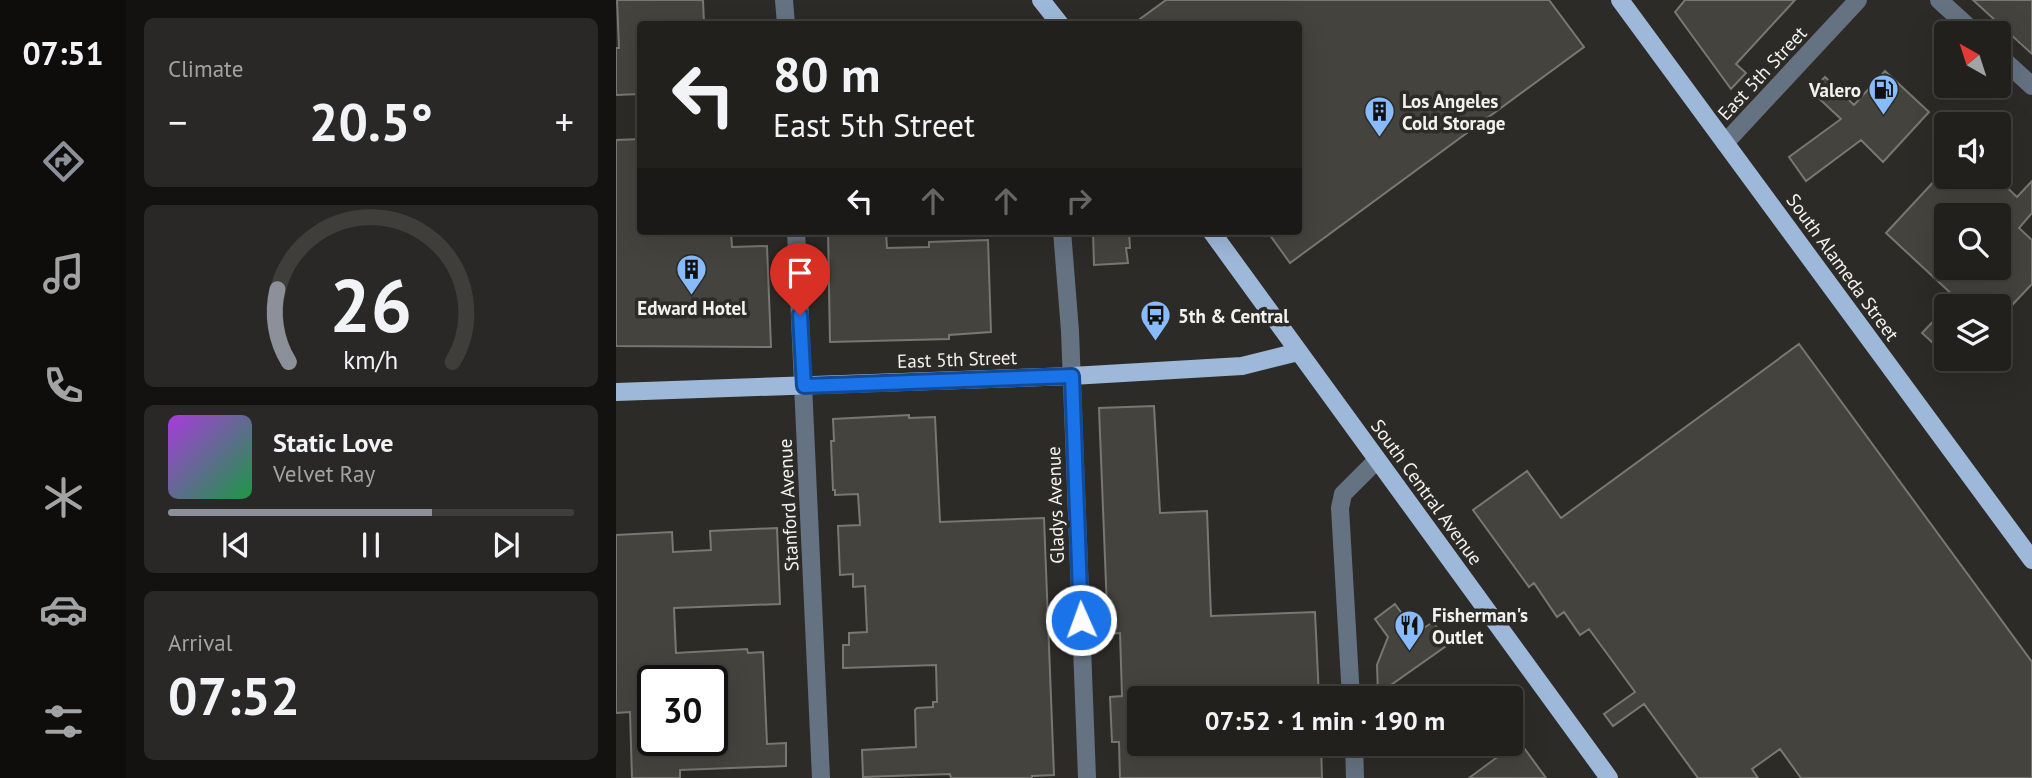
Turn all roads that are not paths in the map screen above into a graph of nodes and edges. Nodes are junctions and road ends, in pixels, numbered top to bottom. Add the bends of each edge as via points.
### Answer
1 (784, 0) edge
2 (1041, 0) edge
3 (1620, 0) edge
4 (1858, 0) edge
5 (1939, 0) edge
6 (786, 21) edge
7 (1056, 21) edge
8 (1962, 21) edge
9 (2011, 67) edge
10 (2032, 86) edge
11 (1725, 143) junction
12 (796, 235) edge
13 (1062, 235) edge
14 (1214, 235) edge
15 (1298, 352) junction
16 (1072, 376) junction
17 (804, 386) junction
18 (616, 392) edge
19 (1377, 460) junction
20 (2032, 560) edge
21 (1350, 686) edge
22 (1354, 756) edge
23 (821, 778) edge
24 (1087, 778) edge
25 (1355, 778) edge
26 (1609, 778) edge

1 - 6 street
2 - 7 main road
3 - 11 main road, South Alameda Street
4 - 11 street, East 5th Street
5 - 8 street
9 - 10 street
11 - 20 main road, South Alameda Street
12 - 17 street, Stanford Avenue
13 - 16 street, Gladys Avenue
14 - 15 main road, South Central Avenue
15 - 16 main road, East 5th Street via 1242,366
15 - 19 main road, South Central Avenue
16 - 17 main road, East 5th Street
16 - 24 street, Gladys Avenue
17 - 18 main road, East 5th Street
17 - 23 street, Stanford Avenue
19 - 21 street via 1343,494 1340,508
19 - 26 main road, South Central Avenue
22 - 25 street

